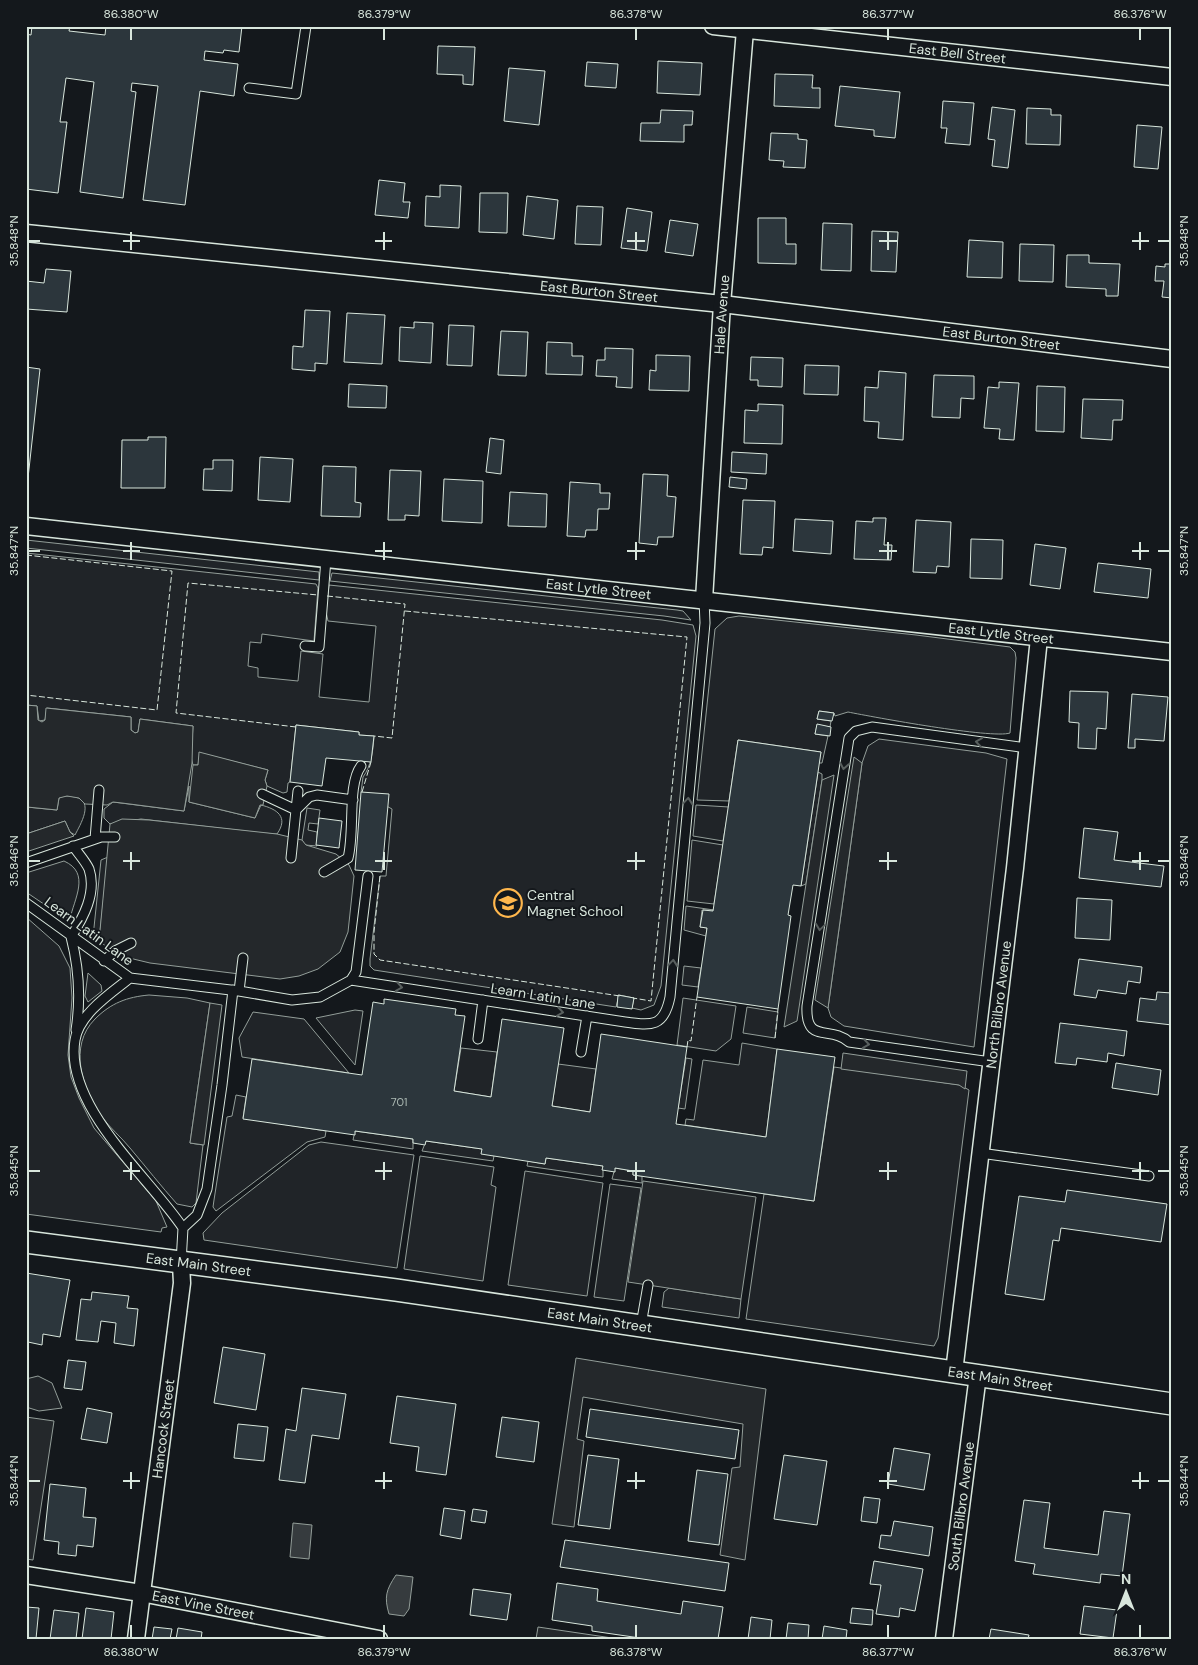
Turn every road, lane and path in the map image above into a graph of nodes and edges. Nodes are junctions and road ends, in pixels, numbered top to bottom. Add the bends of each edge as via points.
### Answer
1 (306, 26) edge
2 (713, 26) edge
3 (745, 30) junction
4 (1172, 77) edge
5 (249, 88) dead end
6 (26, 233) edge
7 (722, 304) junction
8 (1172, 359) edge
9 (26, 526) edge
10 (326, 558) junction
11 (704, 600) junction
12 (1039, 638) junction
13 (305, 646) dead end
14 (1172, 652) edge
15 (1027, 748) junction
16 (361, 766) dead end
17 (99, 790) dead end
18 (298, 791) dead end
19 (262, 794) dead end
20 (353, 800) junction
21 (296, 810) junction
22 (115, 837) dead end
23 (95, 839) junction
24 (73, 846) junction
25 (291, 858) dead end
26 (26, 863) edge
27 (324, 872) dead end
28 (368, 876) dead end
29 (26, 903) edge
30 (71, 936) junction
31 (131, 943) dead end
32 (243, 958) dead end
33 (104, 961) junction
34 (130, 978) junction
35 (351, 980) junction
36 (236, 990) junction
37 (483, 1000) junction
38 (587, 1016) junction
39 (75, 1039) junction
40 (478, 1039) dead end
41 (581, 1052) dead end
42 (991, 1062) junction
43 (980, 1153) junction
44 (1149, 1176) dead end
45 (183, 1228) junction
46 (26, 1242) edge
47 (181, 1264) junction
48 (648, 1285) dead end
49 (641, 1326) junction
50 (954, 1372) junction
51 (978, 1375) junction
52 (1172, 1404) edge
53 (26, 1575) edge
54 (142, 1593) junction
55 (337, 1636) edge
56 (136, 1639) edge
57 (379, 1639) edge
58 (944, 1639) edge

1 - 5 lane via 296,94
2 - 3 street, East Bell Street
3 - 4 street, East Bell Street
3 - 7 street, Hale Avenue
6 - 7 street, East Burton Street
7 - 8 street, East Burton Street
7 - 11 street, Hale Avenue
9 - 10 street, East Lytle Street
10 - 11 street, East Lytle Street
10 - 13 lane via 318,646
11 - 12 street, East Lytle Street
38 -> 11 lane, Learn Latin Lane via 648,1026 661,1019 667,1010 704,633
12 - 14 street, East Lytle Street
12 - 15 street, North Bilbro Avenue
15 - 42 street, North Bilbro Avenue
15 -> 42 lane via 872,727 856,731 849,738 808,1006 808,1022 812,1029 843,1037 849,1042
16 - 20 lane via 353,781
17 - 23 lane
18 - 21 lane
19 - 21 lane
20 - 21 lane via 317,795 309,797
20 - 27 lane via 348,858
21 - 25 lane
22 - 23 lane
23 - 24 lane
24 - 26 lane
24 - 30 lane via 89,870 91,892 84,915
28 - 35 lane via 356,972
29 - 30 lane, Learn Latin Lane
30 - 33 lane, Learn Latin Lane
30 - 39 lane via 78,962
31 - 33 lane
32 - 36 lane
33 - 34 lane, Learn Latin Lane
34 - 36 lane, Learn Latin Lane
34 - 39 lane via 94,1009
35 - 36 lane, Learn Latin Lane via 320,997 292,1000
35 -> 37 lane, Learn Latin Lane
36 - 45 lane via 206,1189 197,1215
37 -> 38 lane, Learn Latin Lane
37 - 40 lane
38 - 41 lane
39 - 45 lane via 75,1070 91,1112
42 - 43 street, North Bilbro Avenue
43 - 44 lane
43 - 50 street, North Bilbro Avenue
45 - 47 lane
46 - 47 street, East Main Street
47 - 49 street, East Main Street via 396,1290
47 - 54 street, Hancock Street via 182,1283
48 - 49 lane
49 - 50 street, East Main Street
50 - 51 street, East Main Street
51 - 52 street, East Main Street
51 - 58 street, South Bilbro Avenue
53 - 54 street, East Vine Street
54 - 55 street, East Vine Street
54 - 56 street, Hancock Street
55 - 57 street, East Vine Street

